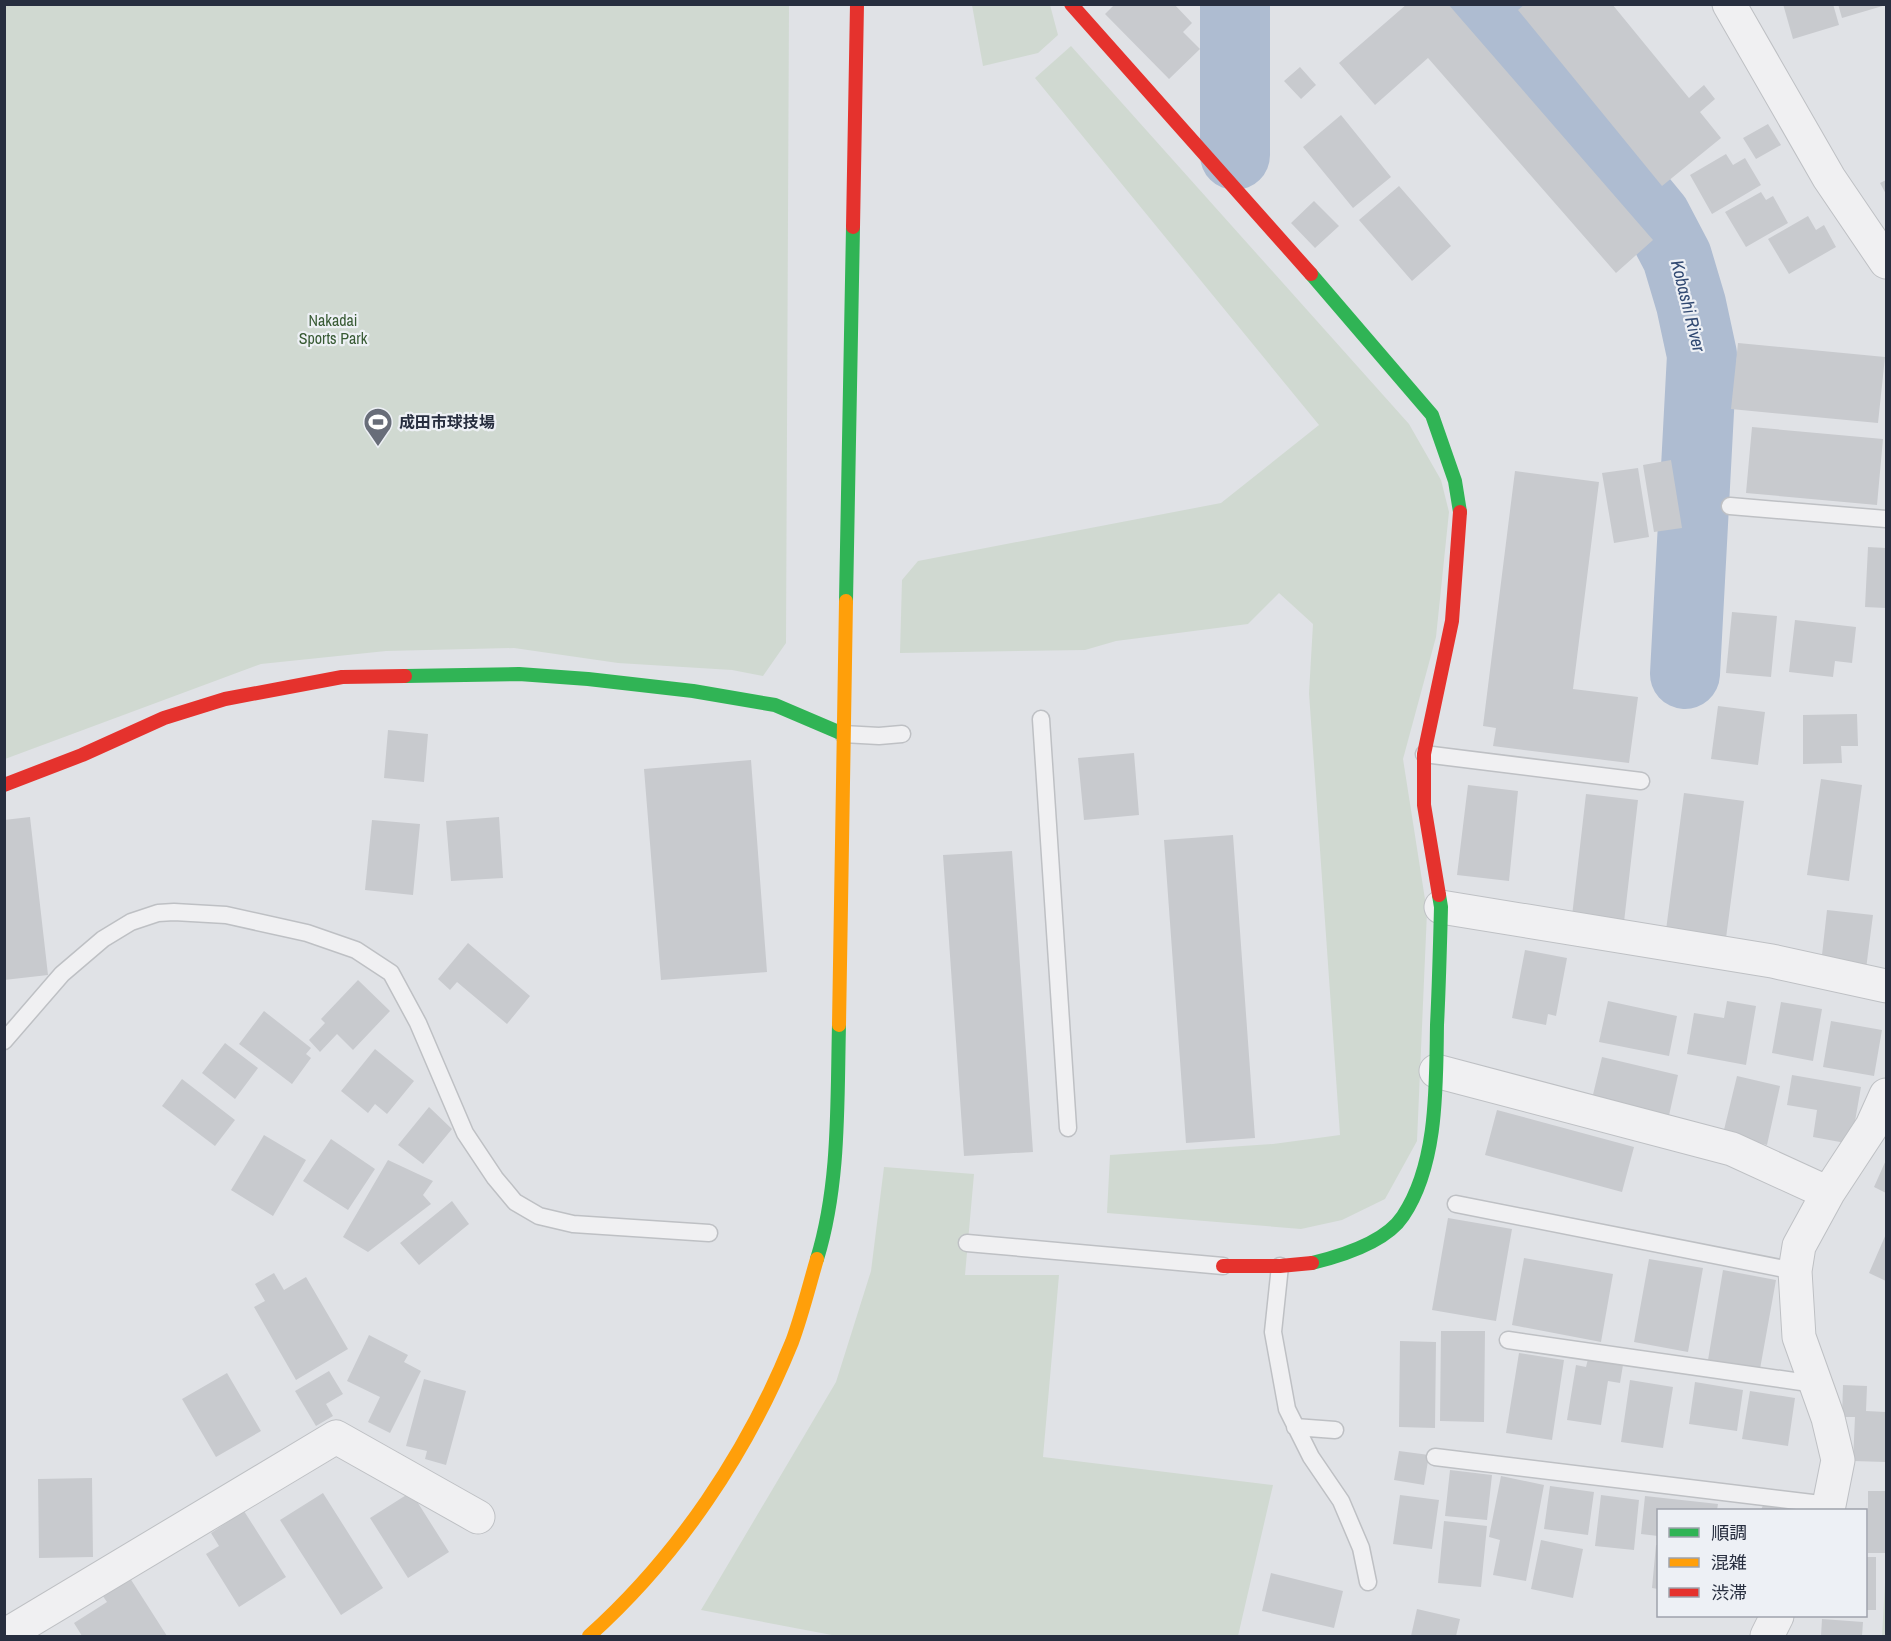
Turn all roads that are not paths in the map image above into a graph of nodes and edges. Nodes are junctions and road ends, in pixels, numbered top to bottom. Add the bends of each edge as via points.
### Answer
1 (857, 4) edge
2 (1071, 4) edge
3 (1729, 4) edge
4 (1887, 262) edge
5 (1730, 506) dead end
6 (1887, 519) edge
7 (1041, 719) dead end
8 (843, 734) junction
9 (902, 734) dead end
10 (1424, 754) junction
11 (1641, 781) dead end
12 (4, 785) edge
13 (1441, 907) junction
14 (1887, 986) edge
15 (4, 1041) edge
16 (1436, 1071) junction
17 (1887, 1095) edge
18 (1068, 1128) dead end
19 (1828, 1192) junction
20 (1456, 1204) dead end
21 (709, 1233) dead end
22 (968, 1243) dead end
23 (1223, 1266) joint
24 (1281, 1266) junction
25 (1795, 1271) junction
26 (1508, 1340) dead end
27 (1815, 1384) junction
28 (1295, 1427) junction
29 (1335, 1430) dead end
30 (1435, 1457) dead end
31 (1829, 1508) edge
32 (478, 1517) dead end
33 (1368, 1582) dead end
34 (1776, 1617) edge
35 (4, 1636) edge
36 (589, 1636) edge
37 (1767, 1636) edge

1 - 8 street
2 - 10 street via 1432,415 1455,481 1460,512 1452,621
3 - 4 street via 1829,178
5 - 6 lane
7 - 18 lane
8 - 9 lane
8 - 12 street via 775,705 588,679 519,674 342,677 225,699 164,718
8 - 36 street via 836,1144 830,1204 820,1249 792,1341 753,1424 723,1476 692,1524 617,1611
10 - 11 lane
10 - 13 street via 1424,805
13 - 14 street via 1772,961
13 - 16 street
15 - 21 lane via 62,974 103,939 131,922 158,913 226,915 307,933 356,950 392,973 465,1133 515,1202 539,1216 573,1224
16 - 19 street via 1732,1149
16 - 24 street via 1429,1150 1403,1216 1371,1243 1314,1263
17 - 19 street via 1872,1126
19 - 25 street via 1799,1246
20 - 25 lane
22 - 23 lane
23 - 24 street
24 - 28 lane via 1273,1332 1287,1409
25 - 27 street via 1799,1337
26 - 27 lane
27 - 31 street via 1838,1460
28 - 29 lane
28 - 33 lane via 1341,1501 1361,1548
30 - 31 lane
32 - 35 street via 336,1437
34 - 37 street

